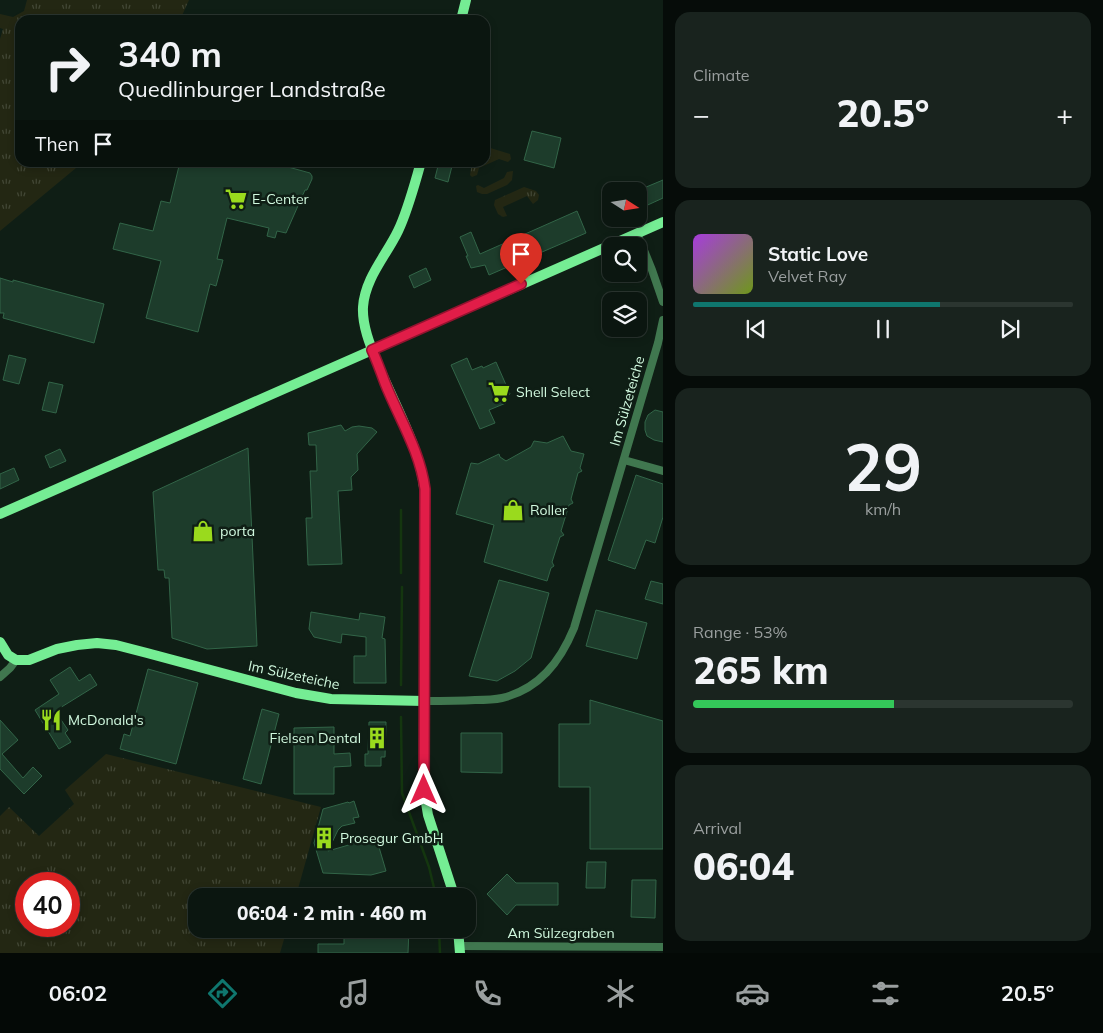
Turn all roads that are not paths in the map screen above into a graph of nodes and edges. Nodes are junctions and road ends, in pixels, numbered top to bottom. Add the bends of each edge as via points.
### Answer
1 (466, 0) edge
2 (462, 15) edge
3 (419, 167) edge
4 (663, 222) edge
5 (637, 233) junction
6 (663, 302) edge
7 (663, 320) edge
8 (372, 350) junction
9 (624, 460) junction
10 (663, 471) edge
11 (0, 514) edge
12 (0, 642) edge
13 (16, 660) junction
14 (0, 677) edge
15 (424, 700) junction
16 (452, 888) edge
17 (663, 947) edge
18 (460, 950) edge

1 - 2 street
3 - 8 street via 398,230 366,292 364,316
4 - 5 street
5 - 6 street
5 - 8 street
7 - 9 street, Im Sülzeteiche
8 - 11 street
8 - 15 street via 424,482
9 - 10 street, Im Sülzeteiche
9 - 15 street, Im Sülzeteiche via 574,628 553,666 534,684 501,698
12 - 13 street via 8,655
13 - 14 street
13 - 15 street, Im Sülzeteiche via 97,643 132,649 296,693 331,699
15 - 16 street via 424,790 428,814
17 - 18 street, Am Sülzegraben

